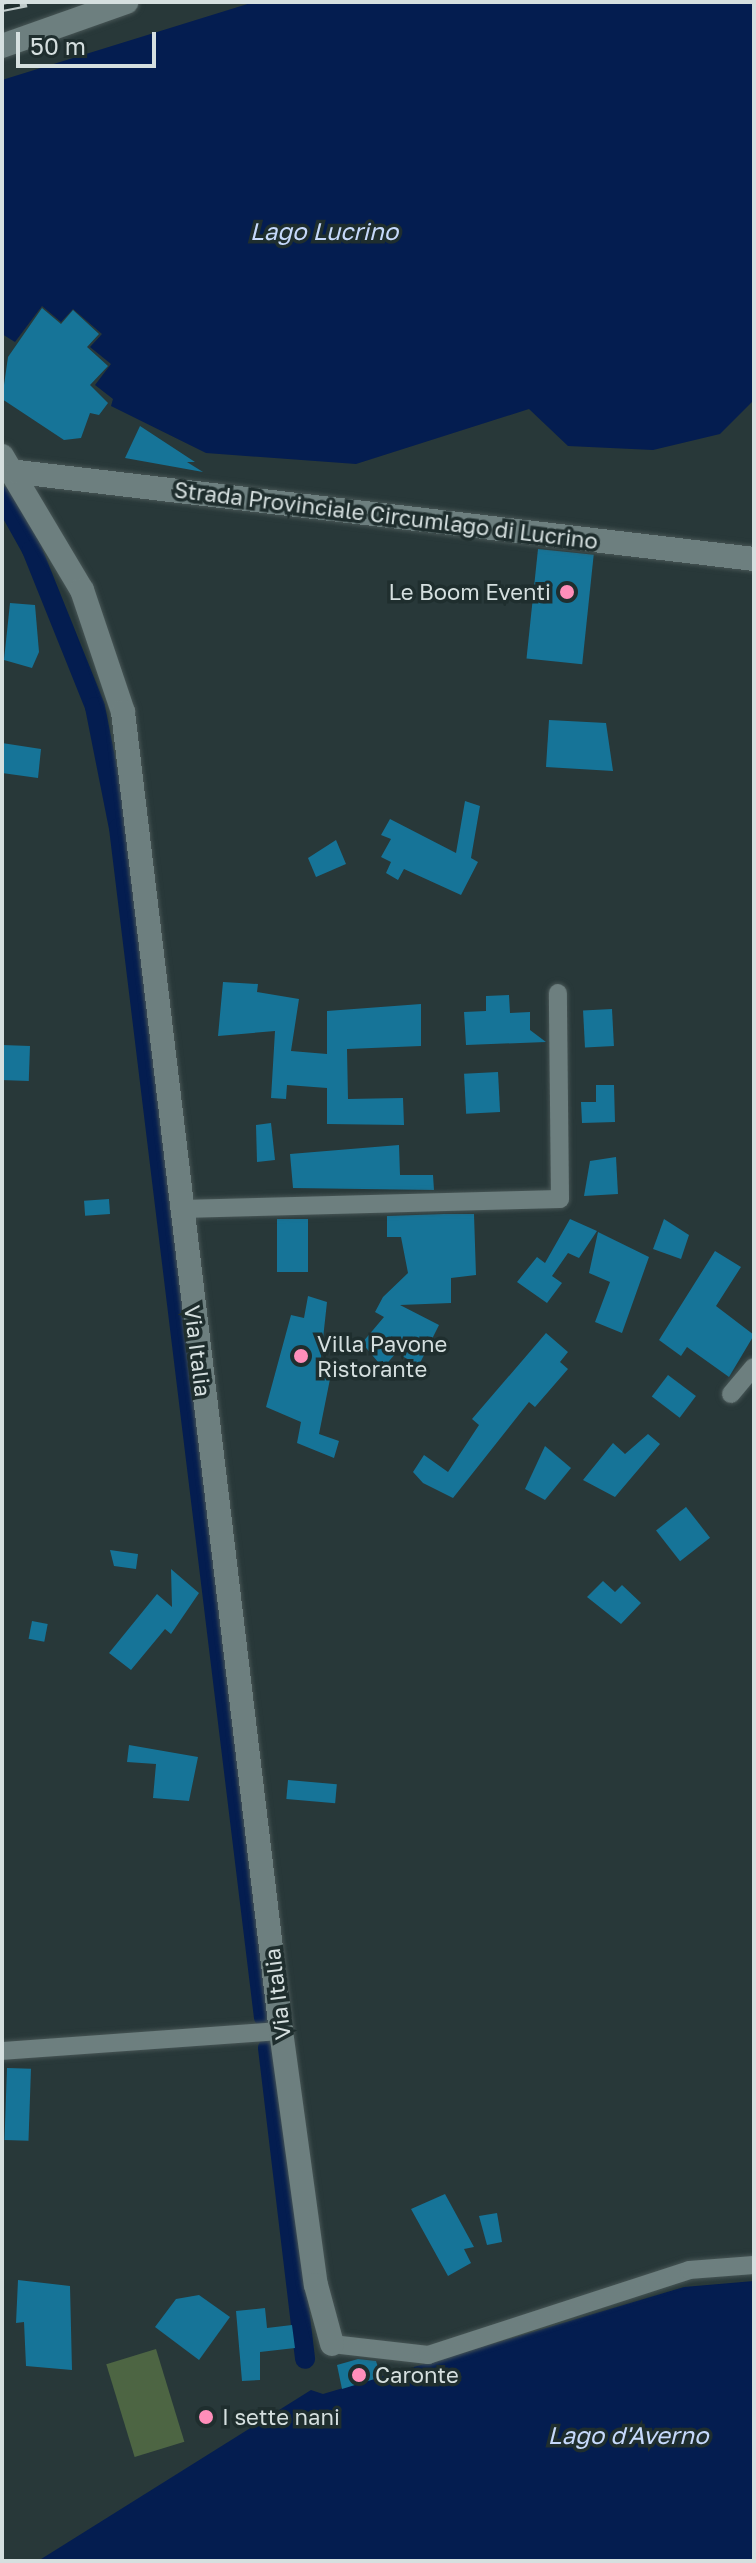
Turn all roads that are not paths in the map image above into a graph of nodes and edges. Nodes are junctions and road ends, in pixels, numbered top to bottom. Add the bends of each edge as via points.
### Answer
1 (126, 2) edge
2 (2, 46) edge
3 (10, 464) edge
4 (754, 559) edge
5 (558, 993) dead end
6 (181, 1209) junction
7 (754, 1367) edge
8 (731, 1394) dead end
9 (281, 2031) junction
10 (2, 2051) edge
11 (754, 2265) edge
12 (332, 2344) joint

1 - 2 street
3 - 4 street, Strada Provinciale Circumlago di Lucrino
3 - 6 street, Via Italia via 82,590 123,712
5 - 6 street via 560,1199
6 - 9 street, Via Italia
7 - 8 street
9 - 10 street
9 - 12 street, Via Italia via 316,2285
11 - 12 street, Via Italia via 689,2270 428,2355

